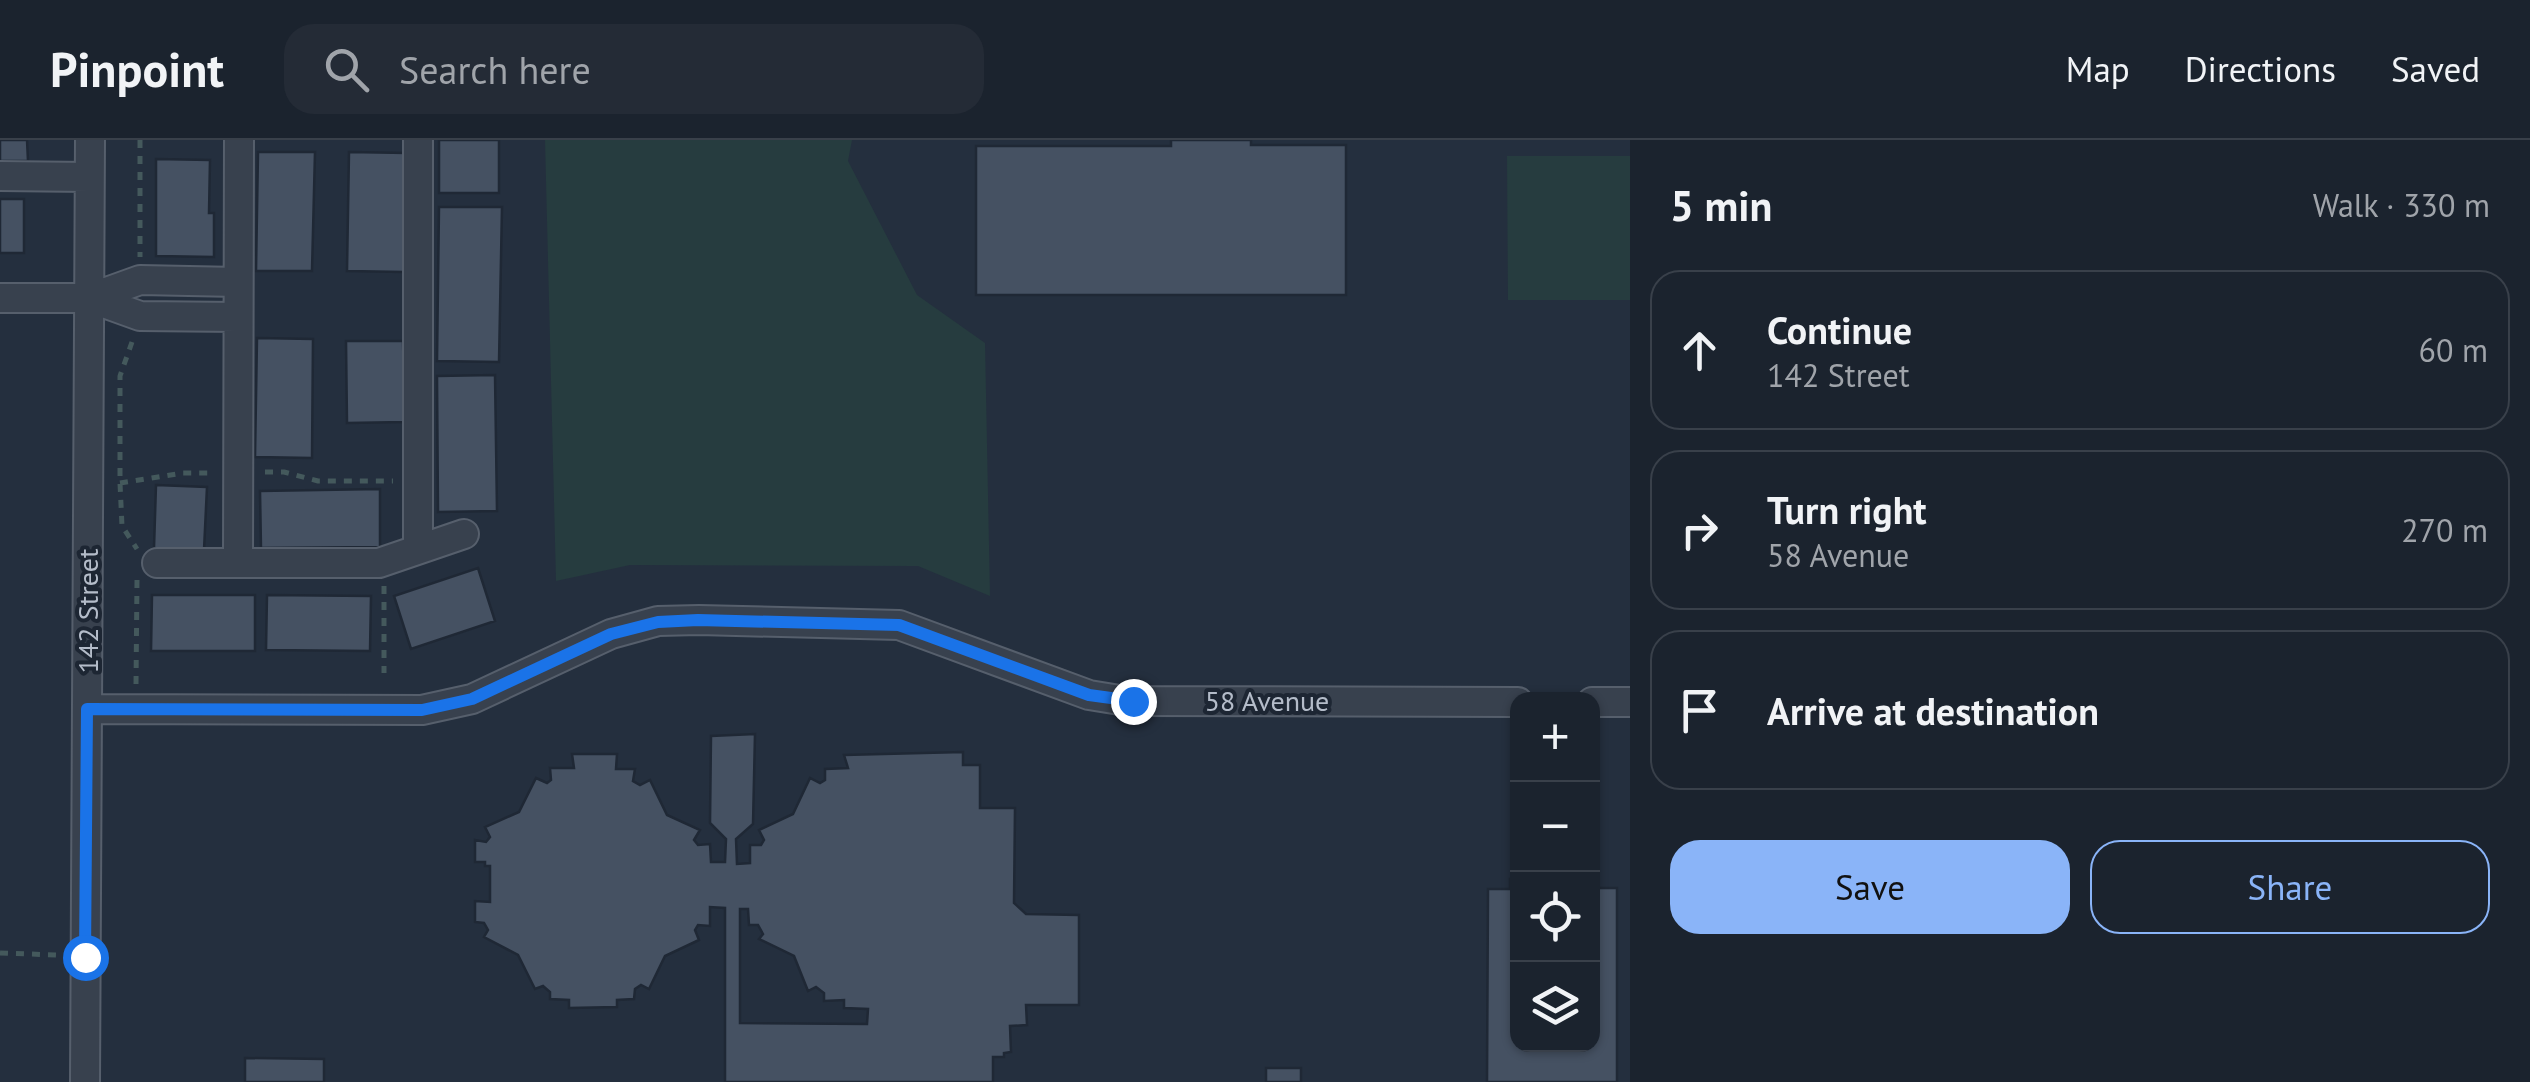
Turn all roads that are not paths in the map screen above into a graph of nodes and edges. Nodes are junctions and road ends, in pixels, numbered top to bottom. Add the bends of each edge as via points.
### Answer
1 (90, 140) edge
2 (239, 140) edge
3 (418, 140) edge
4 (0, 176) edge
5 (90, 176) junction
6 (238, 282) junction
7 (0, 298) edge
8 (90, 298) junction
9 (238, 316) junction
10 (464, 534) dead end
11 (418, 549) junction
12 (144, 562) road end
13 (238, 562) junction
14 (1510, 702) edge
15 (1600, 702) edge
16 (1630, 702) edge
17 (87, 709) junction
18 (85, 1082) edge

1 - 5 street, 142 Street
2 - 6 street
3 - 11 street
4 - 5 street
5 - 8 street, 142 Street
6 - 8 street via 140,280
6 - 9 street
7 - 8 street
8 - 9 street via 140,316
8 - 17 street, 142 Street
9 - 13 street
10 - 11 street
11 - 13 street via 379,563
12 - 13 street
14 - 17 street, 58 Avenue via 1126,701 1089,695 899,625 698,620 611,634 472,699 422,710
15 - 16 street
17 - 18 street, 142 Street

